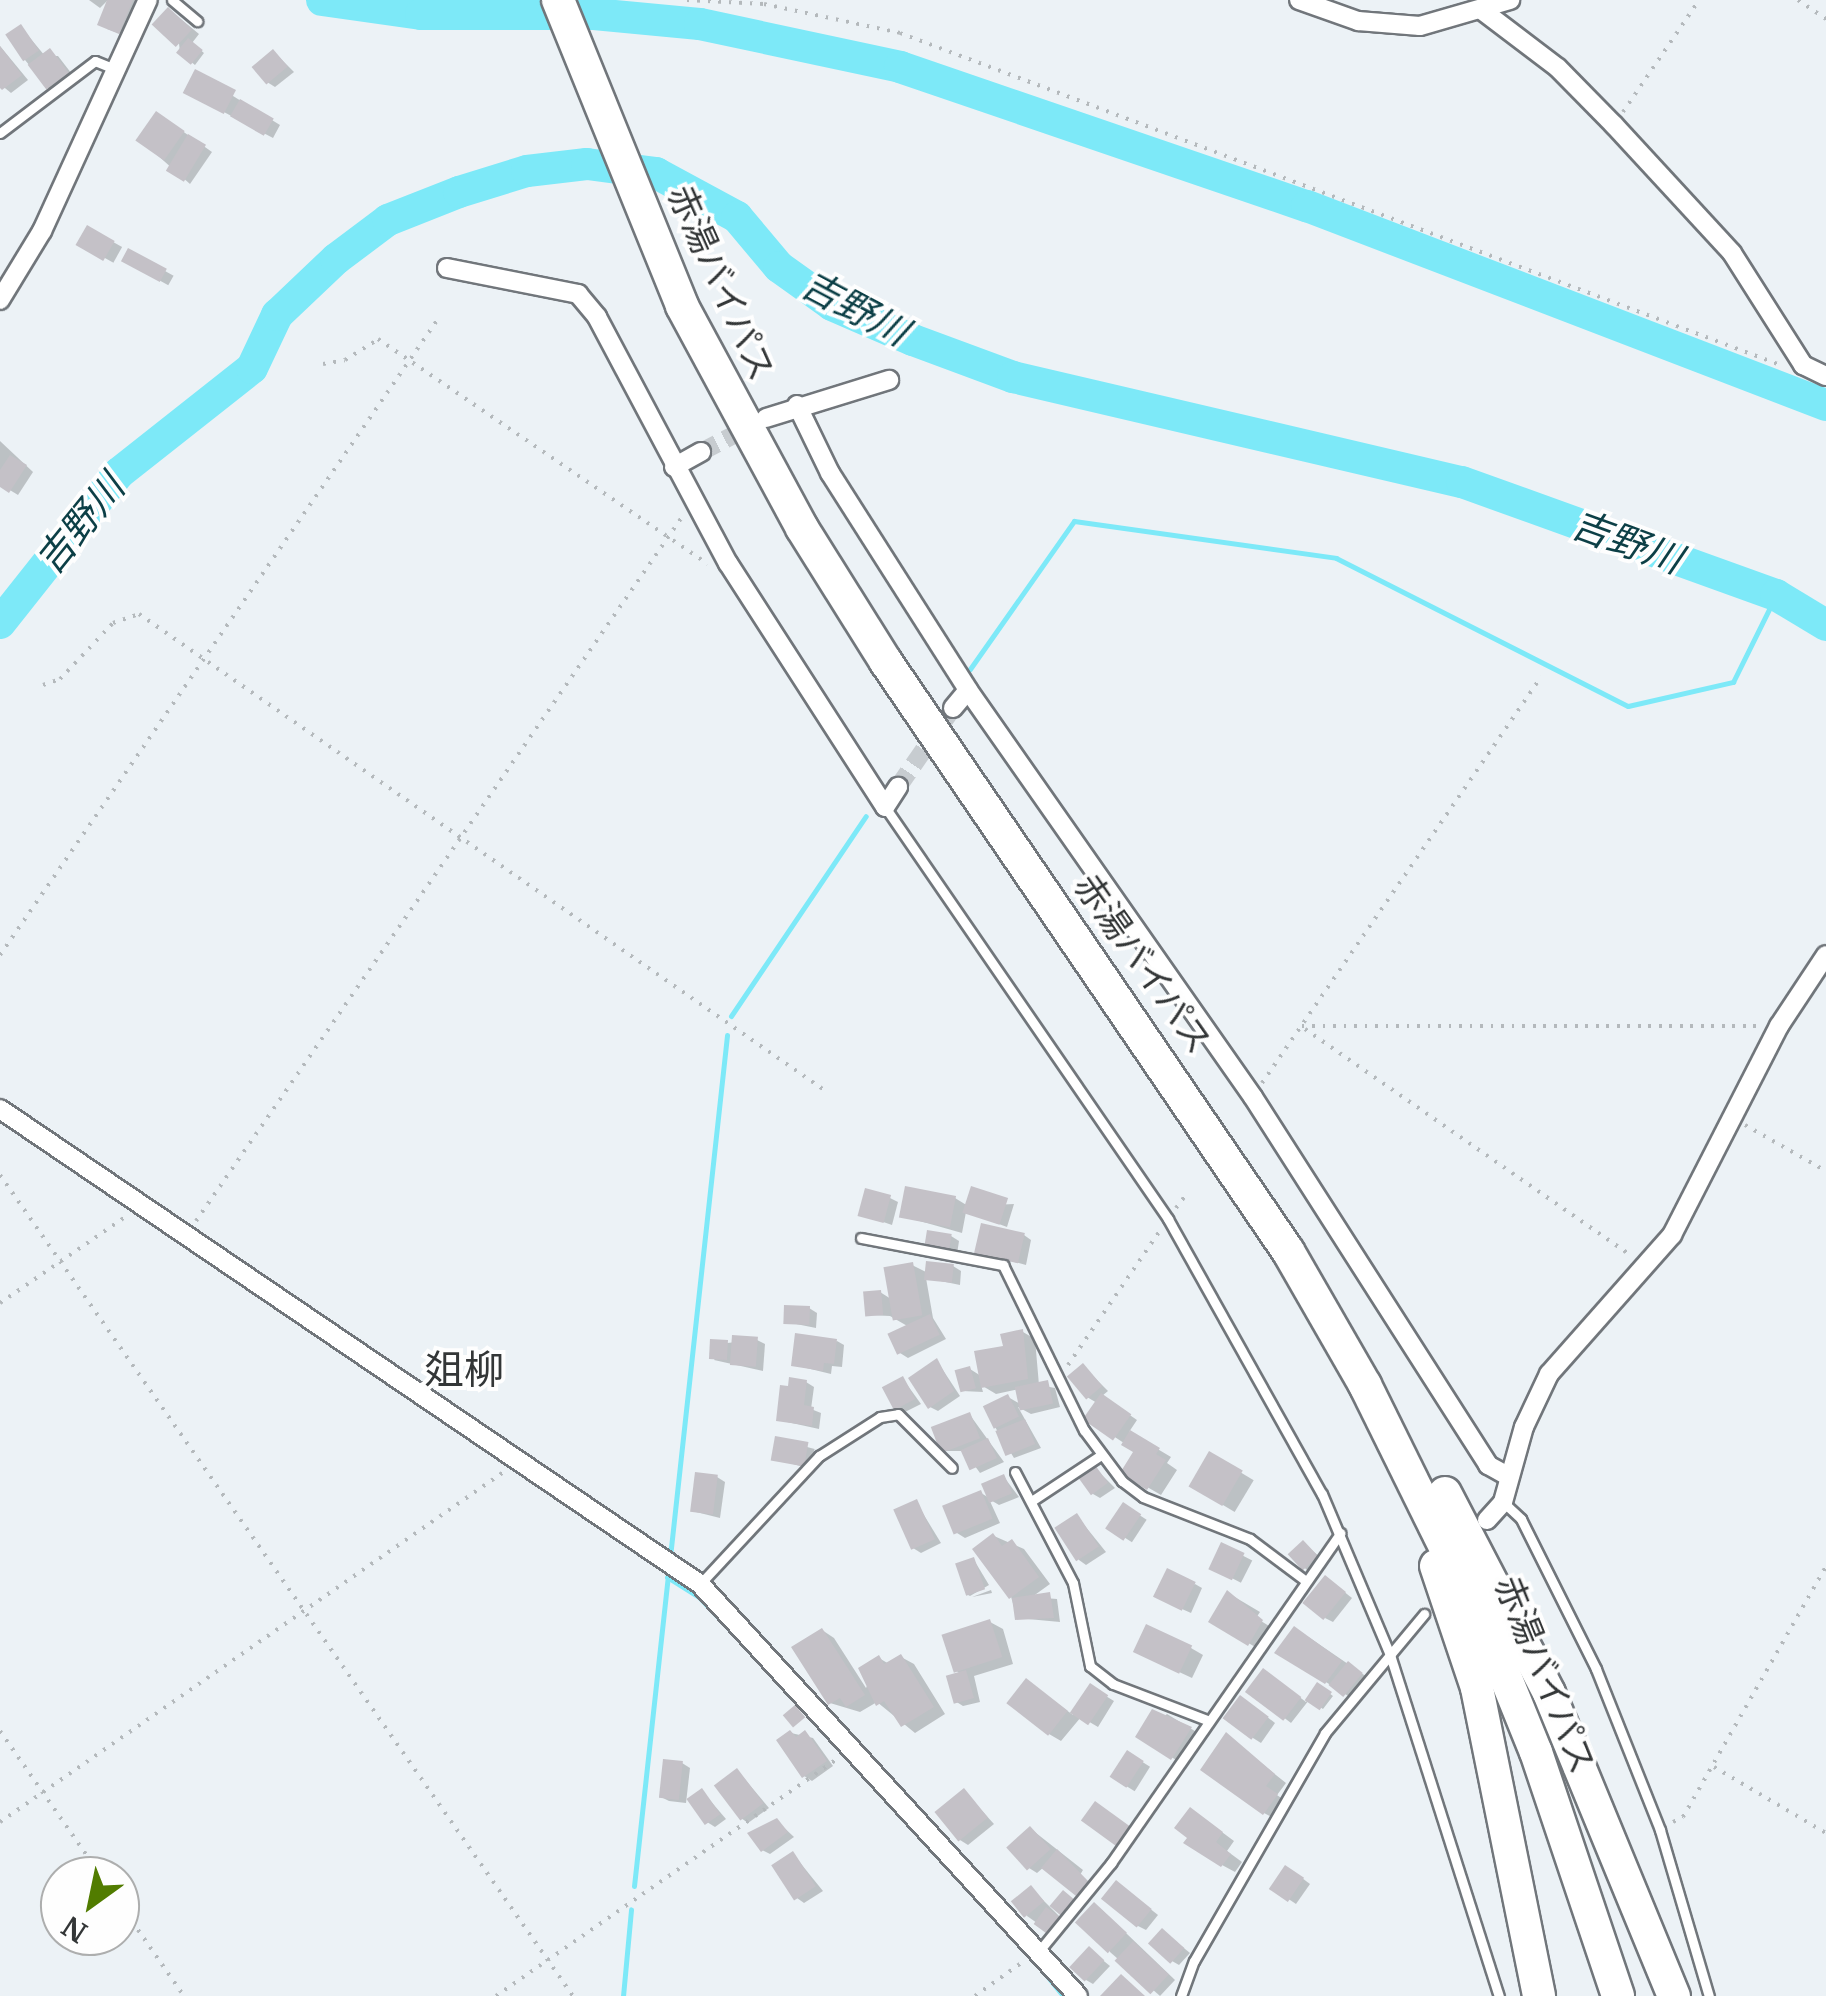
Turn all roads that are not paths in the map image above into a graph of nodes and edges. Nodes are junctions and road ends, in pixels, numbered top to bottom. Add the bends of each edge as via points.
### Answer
1 (148, 0) edge
2 (172, 0) edge
3 (558, 0) edge
4 (1299, 0) edge
5 (1510, 0) edge
6 (1483, 10) junction
7 (197, 21) dead end
8 (116, 70) junction
9 (0, 132) edge
10 (447, 268) dead end
11 (0, 300) edge
12 (1826, 376) edge
13 (890, 380) dead end
14 (797, 405) junction
15 (766, 418) tunnel mouth
16 (701, 452) tunnel mouth
17 (674, 467) junction
18 (968, 690) junction
19 (952, 708) tunnel mouth
20 (898, 787) tunnel mouth
21 (885, 806) junction
22 (1826, 955) edge
23 (0, 1110) edge
24 (861, 1238) dead end
25 (1366, 1385) junction
26 (1101, 1455) junction
27 (952, 1468) dead end
28 (1015, 1472) dead end
29 (1508, 1476) junction
30 (1033, 1500) junction
31 (1503, 1502) junction
32 (1487, 1520) dead end
33 (1340, 1533) junction
34 (693, 1578) junction
35 (1306, 1581) junction
36 (1424, 1614) dead end
37 (1390, 1656) junction
38 (1207, 1720) junction
39 (1039, 1951) junction
40 (1078, 1996) edge
41 (1182, 1996) edge
42 (1499, 1996) edge
43 (1540, 1996) edge
44 (1618, 1996) edge
45 (1674, 1996) edge
46 (1709, 1996) edge

1 - 8 street
2 - 7 lane
3 - 25 highway, 赤湯バイパス via 682,306 772,476 886,662 1288,1252
4 - 6 street via 1390,26 1452,21
5 - 6 street
6 - 12 street via 1558,68 1614,125 1732,253 1803,364
8 - 9 lane via 95,61
8 - 11 street via 42,231
10 - 17 street via 578,294 597,317
13 - 14 street
14 - 15 street
14 - 18 street via 830,473
16 - 17 street
17 - 21 street
18 - 19 street
18 - 29 street via 1252,1097 1488,1464
20 - 21 street
21 - 33 lane via 1168,1219 1270,1394
22 - 29 street via 1779,1026 1691,1205 1550,1374
23 - 34 street
24 - 26 lane via 1003,1265
25 - 43 highway via 1477,1688
25 - 44 highway, 赤湯バイパス via 1488,1634 1536,1752
25 - 45 highway via 1445,1494 1498,1588 1587,1776
26 - 30 lane
26 - 35 lane via 1144,1498 1250,1540
27 - 34 lane via 898,1414 880,1417 819,1456
28 - 30 lane
29 - 31 street
30 - 38 lane via 1073,1583 1090,1666 1114,1684
31 - 32 street
31 - 46 lane via 1521,1520 1568,1606 1660,1830
33 - 35 lane
33 - 37 lane
34 - 39 street
35 - 38 lane
36 - 37 lane
37 - 41 lane via 1324,1733 1194,1960
37 - 42 lane
38 - 39 lane via 1111,1863
39 - 40 street

